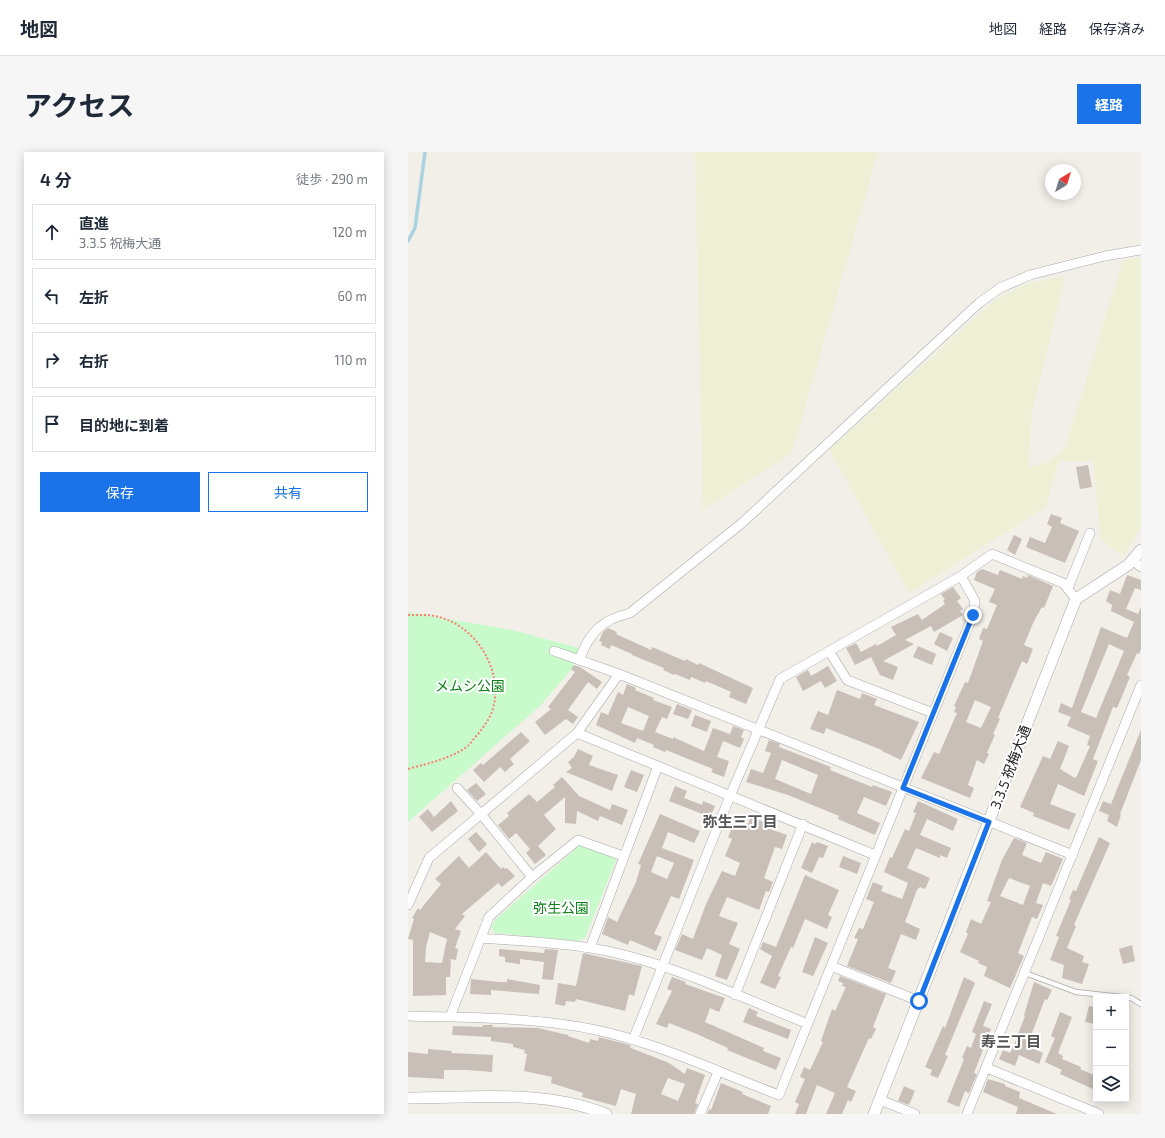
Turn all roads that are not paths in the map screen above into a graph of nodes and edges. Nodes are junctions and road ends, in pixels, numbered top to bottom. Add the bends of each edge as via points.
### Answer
1 (1141, 250) edge
2 (1090, 533) dead end
3 (1141, 550) edge
4 (1132, 560) junction
5 (1141, 567) edge
6 (961, 576) junction
7 (1068, 588) junction
8 (1076, 598) junction
9 (554, 651) dead end
10 (829, 652) junction
11 (579, 660) junction
12 (619, 674) junction
13 (1141, 685) edge
14 (933, 713) junction
15 (757, 730) junction
16 (577, 733) junction
17 (658, 766) junction
18 (457, 788) dead end
19 (903, 788) junction
20 (730, 796) junction
21 (481, 814) junction
22 (989, 822) junction
23 (803, 824) junction
24 (875, 854) junction
25 (1073, 855) junction
26 (623, 856) junction
27 (532, 877) junction
28 (408, 905) edge
29 (481, 938) junction
30 (590, 948) junction
31 (831, 966) junction
32 (662, 967) junction
33 (1025, 973) junction
34 (735, 995) junction
35 (919, 1001) junction
36 (1141, 1004) edge
37 (408, 1016) edge
38 (450, 1018) junction
39 (808, 1024) junction
40 (633, 1040) junction
41 (987, 1068) junction
42 (718, 1072) junction
43 (408, 1098) edge
44 (880, 1100) junction
45 (606, 1114) edge
46 (700, 1114) edge
47 (874, 1114) edge
48 (915, 1114) edge
49 (967, 1114) edge
50 (1100, 1114) edge

1 - 11 street via 1105,256 1030,275 1000,288 979,303 742,523 630,613 605,622 595,630
2 - 7 street
3 - 4 street
4 - 5 street
4 - 8 street
6 - 7 street via 992,554 1063,582
6 - 10 street
6 - 14 street via 974,601 973,615
7 - 8 street
8 - 22 street, 3.3.5 祝梅大通
9 - 11 street
10 - 14 street via 847,680
10 - 15 street via 780,679
11 - 12 street
12 - 15 street
12 - 16 street
13 - 25 street
14 - 19 street
15 - 19 street
15 - 20 street
16 - 17 street
16 - 21 street
17 - 20 street
17 - 26 street
18 - 21 street
19 - 22 street
19 - 24 street
20 - 23 street
20 - 32 street
21 - 27 street
21 - 28 street via 429,858
22 - 25 street
22 - 35 street, 3.3.5 祝梅大通
23 - 24 street
23 - 34 street
24 - 31 street
25 - 33 street
26 - 27 street via 578,840
26 - 30 street
27 - 29 street via 489,917
29 - 30 street
29 - 38 street
30 - 32 street
31 - 35 street
31 - 39 street
32 - 34 street
32 - 40 street
33 - 36 lane via 1076,992 1131,998
33 - 41 street
34 - 39 street
35 - 44 street, 3.3.5 祝梅大通
37 - 38 street
38 - 40 street via 533,1020 596,1030
39 - 42 street via 779,1095
40 - 42 street
41 - 49 street
41 - 50 street
42 - 46 street
43 - 45 street via 526,1098 580,1105
44 - 47 street, 3.3.5 祝梅大通
44 - 48 street

